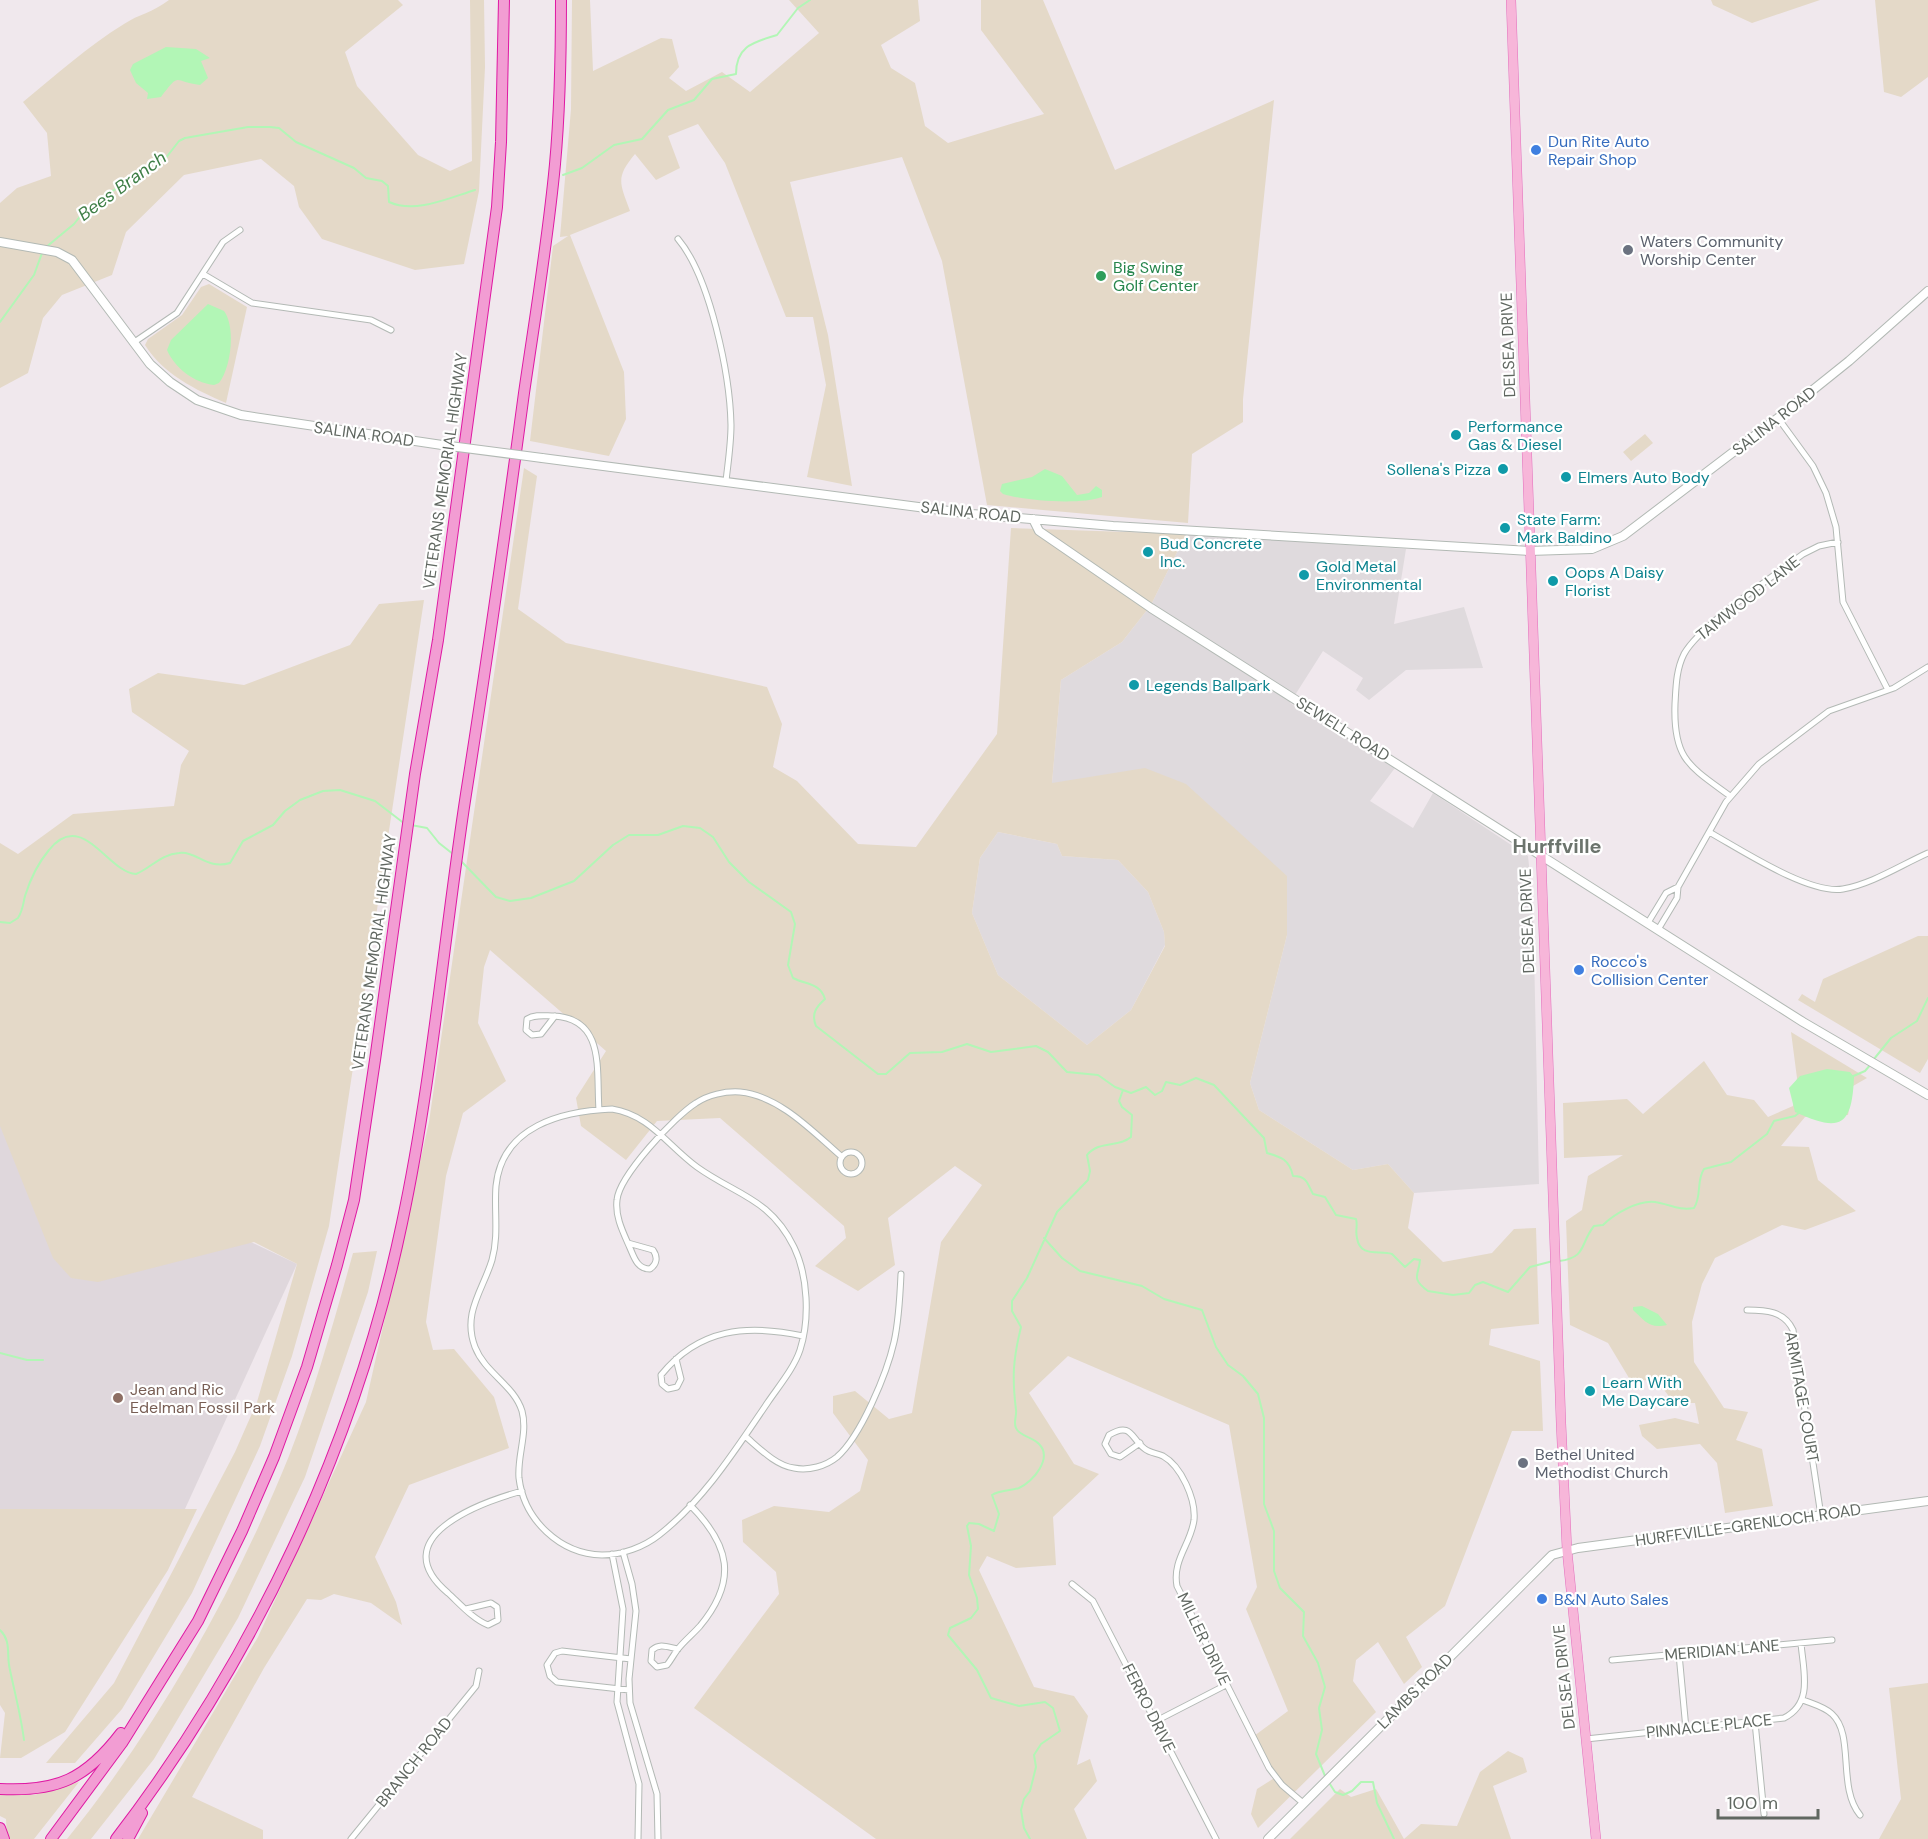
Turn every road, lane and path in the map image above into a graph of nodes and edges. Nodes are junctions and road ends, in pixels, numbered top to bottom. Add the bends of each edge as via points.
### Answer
1 (504, 0) edge
2 (561, 0) edge
3 (1511, 0) edge
4 (240, 230) dead end
5 (678, 240) dead end
6 (0, 242) edge
7 (203, 274) junction
8 (1928, 291) edge
9 (391, 330) dead end
10 (133, 343) junction
11 (1778, 418) junction
12 (726, 481) junction
13 (1033, 519) junction
14 (1838, 542) junction
15 (1529, 551) junction
16 (1928, 668) edge
17 (1888, 690) junction
18 (1730, 796) junction
19 (1709, 832) junction
20 (1928, 853) edge
21 (1539, 854) junction
22 (1678, 886) junction
23 (1648, 921) junction
24 (1659, 928) junction
25 (555, 1016) junction
26 (1928, 1095) edge
27 (599, 1110) junction
28 (663, 1135) junction
29 (842, 1157) junction
30 (628, 1243) junction
31 (901, 1274) dead end
32 (1747, 1310) dead end
33 (803, 1336) junction
34 (676, 1359) junction
35 (744, 1436) junction
36 (1140, 1443) junction
37 (522, 1491) junction
38 (1928, 1501) edge
39 (690, 1505) junction
40 (1821, 1516) junction
41 (1567, 1550) junction
42 (623, 1552) junction
43 (612, 1554) junction
44 (1072, 1584) dead end
45 (466, 1609) junction
46 (1832, 1640) dead end
47 (1800, 1643) junction
48 (678, 1649) junction
49 (1679, 1654) junction
50 (619, 1658) junction
51 (631, 1659) junction
52 (1612, 1660) dead end
53 (480, 1671) dead end
54 (1226, 1685) junction
55 (616, 1689) junction
56 (154, 1690) junction
57 (629, 1690) junction
58 (1803, 1700) junction
59 (1156, 1721) junction
60 (1755, 1722) junction
61 (1686, 1729) junction
62 (638, 1734) junction
63 (626, 1738) junction
64 (1586, 1739) junction
65 (645, 1754) junction
66 (633, 1758) junction
67 (163, 1775) junction
68 (0, 1789) edge
69 (1303, 1803) junction
70 (1764, 1814) dead end
71 (1860, 1815) dead end
72 (0, 1828) edge
73 (4, 1839) edge
74 (51, 1839) edge
75 (116, 1839) edge
76 (128, 1839) edge
77 (351, 1839) edge
78 (638, 1839) edge
79 (658, 1839) edge
80 (1216, 1839) edge
81 (1268, 1839) edge
82 (1596, 1839) edge

1 - 56 highway, VETERANS MEMORIAL HIGHWAY via 496,207 438,640 414,774 354,1200 291,1414 242,1531 198,1621
2 - 67 highway via 553,181 483,692 407,1196 367,1355 303,1526 223,1684
3 - 15 main road, DELSEA DRIVE
4 - 7 street via 223,242
5 - 12 street via 689,252 716,327 731,427
6 - 10 street, SALINA ROAD via 49,250 77,264
7 - 9 street via 252,303 371,320
7 - 10 street via 177,313
8 - 11 street, SALINA ROAD
10 - 12 street, SALINA ROAD, bridge via 170,382 197,400 225,411 329,430
11 - 14 street via 1819,478
11 - 15 street, SALINA ROAD via 1612,543 1581,551
12 - 13 street, SALINA ROAD
13 - 15 street, SALINA ROAD
13 - 21 street, SEWELL ROAD via 1039,531 1151,608
14 - 17 street via 1845,607
14 - 18 street, TAMWOOD LANE via 1803,554 1702,632 1682,658 1675,714 1680,746 1699,775
15 - 21 main road, DELSEA DRIVE
16 - 17 street
17 - 18 street via 1823,715 1759,764
18 - 19 street
19 - 20 street via 1803,882 1830,890 1857,885
19 - 22 street
21 - 23 street, SEWELL ROAD
21 - 41 main road, DELSEA DRIVE
22 - 23 street via 1666,893
22 - 24 street via 1678,896
23 - 24 street, SEWELL ROAD
24 - 26 street, SEWELL ROAD via 1803,1022
25 - 25 street via 530,1016 526,1030 532,1035 541,1034
25 - 27 street via 581,1023 591,1034
27 - 28 street via 626,1111
27 - 37 street via 537,1125 524,1133 505,1157 496,1186 492,1260 471,1310 475,1347 485,1365 513,1394 522,1412
28 - 29 street via 703,1099 741,1092 777,1104
28 - 30 street via 619,1187 617,1214
28 - 33 street via 695,1166 750,1196 784,1231 794,1247 804,1283
29 - 29 street via 843,1171 850,1174 860,1168 861,1159 856,1153 848,1152
30 - 30 street via 653,1250 653,1267 641,1267
31 - 35 street via 894,1344 859,1428 838,1456 824,1465 791,1468
32 - 40 street, ARMITAGE COURT via 1784,1317 1792,1330
33 - 34 street via 744,1329 709,1338
33 - 35 street via 789,1370
34 - 34 street via 660,1375 668,1389 677,1387 681,1378
35 - 39 street
36 - 36 street, MILLER DRIVE via 1135,1434 1120,1429 1109,1435 1105,1444 1111,1454 1120,1457
36 - 54 street, MILLER DRIVE via 1176,1467 1191,1497 1194,1521 1177,1561 1175,1578
37 - 43 street via 532,1515 554,1538 580,1552
37 - 45 street via 474,1507 434,1536 428,1555 431,1575
38 - 40 street, HURFFVILLE-GRENLOCH ROAD
39 - 42 street via 658,1536
39 - 48 street via 719,1542 725,1578 711,1613
40 - 41 street, HURFFVILLE-GRENLOCH ROAD
41 - 64 main road, DELSEA DRIVE
41 - 69 street, LAMBS ROAD via 1552,1556
42 - 43 street
42 - 51 street via 635,1599
43 - 50 street via 623,1609
44 - 59 street, FERRO DRIVE via 1093,1601
45 - 45 street via 488,1625 498,1620 497,1607 491,1603
46 - 47 street, MERIDIAN LANE
47 - 49 street, MERIDIAN LANE
47 - 58 street
48 - 48 street via 663,1667 651,1661 651,1650 656,1647
49 - 52 street, MERIDIAN LANE
49 - 61 street
50 - 51 street
50 - 55 street
50 - 55 street via 562,1650 547,1665 550,1677 557,1682
51 - 57 street
53 - 77 street, BRANCH ROAD via 476,1686
54 - 59 street
54 - 69 street, MILLER DRIVE via 1269,1768
55 - 57 street
55 - 63 street
56 - 68 highway via 116,1740 69,1780 43,1789
56 - 74 highway, VETERANS MEMORIAL HIGHWAY via 122,1743
57 - 62 street
58 - 60 street, PINNACLE PLACE via 1787,1717
58 - 71 street via 1830,1713 1840,1725 1849,1798
59 - 80 street, FERRO DRIVE
60 - 61 street, PINNACLE PLACE
60 - 70 street
61 - 64 street, PINNACLE PLACE
62 - 63 street
62 - 65 street
63 - 66 street
64 - 82 main road, DELSEA DRIVE
65 - 66 street
65 - 79 street via 658,1802
66 - 78 street via 639,1784
67 - 75 highway
67 - 76 highway
69 - 81 street, LAMBS ROAD
72 - 73 highway

